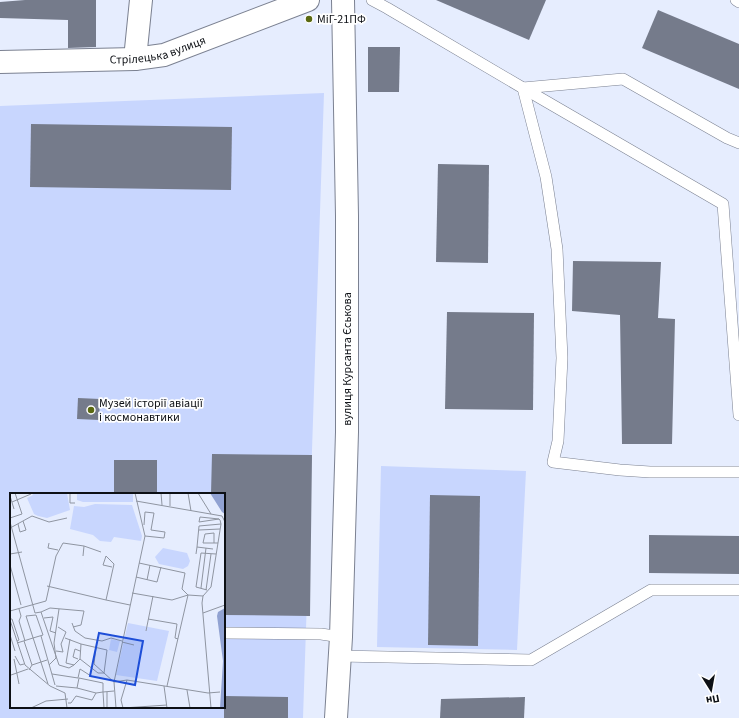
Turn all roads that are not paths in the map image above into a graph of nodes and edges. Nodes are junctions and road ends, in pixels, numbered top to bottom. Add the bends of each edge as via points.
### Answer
1 (141, 0) edge
2 (308, 0) edge
3 (343, 0) edge
4 (372, 0) edge
5 (736, 0) edge
6 (739, 2) edge
7 (135, 59) junction
8 (0, 62) edge
9 (523, 88) junction
10 (739, 143) edge
11 (739, 415) edge
12 (739, 472) edge
13 (739, 590) edge
14 (225, 633) edge
15 (340, 646) junction
16 (336, 718) edge

1 - 7 street
2 - 7 street, Стрілецька вулиця via 164,55
3 - 15 street, вулиця Курсанта Єськова via 347,424
4 - 9 lane
5 - 6 lane
7 - 8 street, Стрілецька вулиця
9 - 10 lane via 623,78
9 - 11 lane via 723,204
9 - 12 lane via 546,177 557,249 562,358 558,441 553,462 650,472
13 - 15 lane via 651,590 531,660
14 - 15 lane via 321,634
15 - 16 street, вулиця Курсанта Єськова

